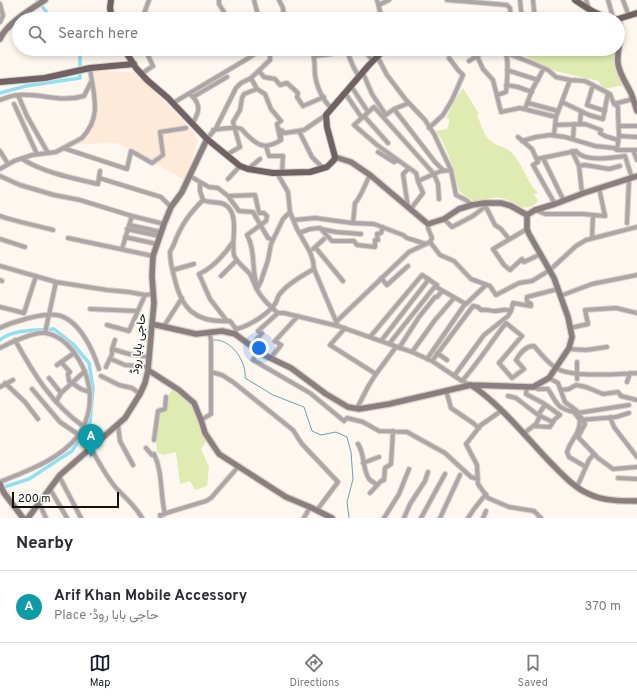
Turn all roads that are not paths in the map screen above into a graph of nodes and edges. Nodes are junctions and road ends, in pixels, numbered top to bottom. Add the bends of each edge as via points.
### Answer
1 (45, 0) edge
2 (111, 0) edge
3 (149, 0) edge
4 (219, 0) edge
5 (254, 0) edge
6 (279, 0) edge
7 (377, 0) edge
8 (389, 0) edge
9 (447, 0) edge
10 (520, 0) edge
11 (532, 0) edge
12 (575, 0) edge
13 (586, 0) edge
14 (608, 0) edge
15 (623, 0) edge
16 (460, 1) edge
17 (489, 2) edge
18 (0, 4) edge
19 (379, 5) junction
20 (590, 10) junction
21 (27, 12) edge
22 (111, 12) edge
23 (145, 12) edge
24 (224, 12) dead end
25 (257, 12) edge
26 (283, 12) edge
27 (381, 12) edge
28 (510, 12) edge
29 (521, 12) edge
30 (534, 12) edge
31 (594, 12) edge
32 (612, 12) edge
33 (637, 13) edge
34 (629, 16) junction
35 (625, 17) edge
36 (0, 22) edge
37 (12, 24) edge
38 (0, 39) edge
39 (129, 56) edge
40 (148, 56) edge
41 (252, 56) edge
42 (270, 56) edge
43 (315, 56) edge
44 (349, 56) edge
45 (373, 56) edge
46 (477, 56) joint
47 (506, 56) edge
48 (516, 56) edge
49 (618, 56) edge
50 (375, 58) junction
51 (449, 58) dead end
52 (469, 61) dead end
53 (134, 64) junction
54 (87, 68) junction
55 (544, 68) junction
56 (507, 70) junction
57 (259, 71) junction
58 (141, 74) junction
59 (361, 75) junction
60 (227, 78) dead end
61 (251, 78) junction
62 (538, 80) junction
63 (570, 80) junction
64 (0, 82) edge
65 (92, 82) junction
66 (506, 85) junction
67 (593, 85) junction
68 (350, 86) junction
69 (257, 89) junction
70 (532, 92) junction
71 (188, 93) junction
72 (345, 93) junction
73 (608, 93) junction
74 (18, 95) junction
75 (497, 95) junction
76 (193, 97) junction
77 (324, 97) junction
78 (633, 99) junction
79 (0, 100) edge
80 (562, 102) junction
81 (173, 103) junction
82 (409, 103) junction
83 (528, 103) junction
84 (14, 104) dead end
85 (614, 104) junction
86 (332, 108) junction
87 (394, 109) junction
88 (525, 109) junction
89 (558, 111) junction
90 (581, 111) junction
91 (605, 111) junction
92 (637, 111) edge
93 (368, 112) junction
94 (326, 115) junction
95 (384, 116) junction
96 (363, 117) junction
97 (556, 117) junction
98 (580, 123) junction
99 (192, 124) junction
100 (574, 124) junction
101 (555, 125) junction
102 (619, 126) junction
103 (637, 126) edge
104 (234, 127) junction
105 (186, 128) dead end
106 (429, 128) junction
107 (213, 130) junction
108 (298, 131) junction
109 (554, 135) junction
110 (518, 137) dead end
111 (637, 137) edge
112 (619, 138) junction
113 (573, 139) junction
114 (207, 140) junction
115 (281, 140) junction
116 (522, 141) junction
117 (388, 142) dead end
118 (266, 146) junction
119 (63, 148) junction
120 (617, 150) junction
121 (635, 150) edge
122 (0, 151) edge
123 (572, 151) junction
124 (378, 152) dead end
125 (37, 154) junction
126 (48, 154) junction
127 (226, 155) junction
128 (335, 157) junction
129 (22, 158) junction
130 (543, 158) junction
131 (260, 159) dead end
132 (537, 159) junction
133 (398, 160) junction
134 (637, 160) edge
135 (8, 164) junction
136 (240, 166) junction
137 (579, 166) junction
138 (620, 166) dead end
139 (323, 168) junction
140 (409, 168) junction
141 (0, 169) edge
142 (248, 169) junction
143 (451, 170) junction
144 (100, 171) dead end
145 (444, 171) junction
146 (280, 173) junction
147 (434, 174) junction
148 (0, 176) edge
149 (190, 176) junction
150 (370, 176) junction
151 (633, 177) edge
152 (99, 178) junction
153 (228, 179) dead end
154 (418, 181) junction
155 (200, 182) junction
156 (599, 188) junction
157 (582, 193) junction
158 (228, 196) junction
159 (439, 199) dead end
160 (202, 200) junction
161 (564, 201) junction
162 (485, 204) junction
163 (555, 204) junction
164 (472, 205) junction
165 (171, 207) junction
166 (409, 209) junction
167 (535, 210) junction
168 (290, 212) junction
169 (527, 214) junction
170 (0, 216) edge
171 (132, 216) junction
172 (593, 216) junction
173 (444, 219) junction
174 (294, 220) junction
175 (353, 223) junction
176 (627, 223) dead end
177 (164, 224) junction
178 (261, 224) junction
179 (428, 224) junction
180 (128, 227) junction
181 (383, 227) junction
182 (637, 227) edge
183 (320, 228) junction
184 (527, 229) junction
185 (53, 230) dead end
186 (299, 233) junction
187 (160, 234) junction
188 (361, 234) dead end
189 (125, 237) junction
190 (68, 238) dead end
191 (592, 238) junction
192 (0, 239) edge
193 (324, 239) dead end
194 (509, 239) junction
195 (273, 240) junction
196 (233, 242) junction
197 (430, 242) junction
198 (157, 244) junction
199 (426, 244) junction
200 (25, 247) dead end
201 (315, 247) junction
202 (122, 249) junction
203 (310, 252) junction
204 (541, 254) junction
205 (153, 256) junction
206 (237, 260) junction
207 (194, 264) dead end
208 (0, 266) edge
209 (408, 266) dead end
210 (314, 269) junction
211 (173, 270) junction
212 (550, 270) junction
213 (637, 275) edge
214 (36, 276) junction
215 (221, 276) dead end
216 (381, 278) junction
217 (429, 279) junction
218 (343, 281) dead end
219 (56, 282) junction
220 (436, 284) junction
221 (486, 285) junction
222 (257, 289) junction
223 (558, 289) junction
224 (442, 291) junction
225 (154, 294) junction
226 (145, 295) junction
227 (560, 296) junction
228 (182, 298) junction
229 (454, 298) junction
230 (464, 304) junction
231 (0, 307) edge
232 (271, 308) junction
233 (90, 309) dead end
234 (137, 311) junction
235 (511, 312) junction
236 (278, 313) junction
237 (637, 313) edge
238 (49, 314) junction
239 (298, 316) junction
240 (228, 321) junction
241 (152, 324) junction
242 (337, 324) junction
243 (107, 325) dead end
244 (164, 326) junction
245 (0, 328) edge
246 (345, 328) junction
247 (570, 328) junction
248 (209, 332) junction
249 (235, 332) junction
250 (45, 333) junction
251 (370, 337) junction
252 (15, 340) junction
253 (115, 340) dead end
254 (381, 341) junction
255 (389, 344) junction
256 (250, 346) junction
257 (607, 347) dead end
258 (0, 348) edge
259 (397, 348) junction
260 (112, 349) junction
261 (569, 349) junction
262 (258, 351) junction
263 (412, 352) junction
264 (74, 353) junction
265 (437, 353) junction
266 (149, 357) junction
267 (271, 358) junction
268 (111, 359) junction
269 (430, 360) junction
270 (447, 360) dead end
271 (62, 362) junction
272 (577, 362) dead end
273 (57, 365) dead end
274 (106, 367) dead end
275 (148, 368) junction
276 (556, 368) junction
277 (99, 369) dead end
278 (85, 371) junction
279 (210, 372) junction
280 (576, 373) junction
281 (630, 373) junction
282 (637, 373) edge
283 (376, 374) junction
284 (101, 376) dead end
285 (454, 376) junction
286 (49, 378) dead end
287 (548, 378) junction
288 (577, 379) dead end
289 (12, 380) dead end
290 (462, 381) junction
291 (626, 382) dead end
292 (5, 383) junction
293 (72, 383) junction
294 (471, 385) junction
295 (0, 387) edge
296 (530, 387) junction
297 (32, 389) dead end
298 (446, 390) junction
299 (561, 390) junction
300 (89, 392) junction
301 (61, 393) junction
302 (140, 394) junction
303 (508, 396) dead end
304 (166, 397) dead end
305 (637, 400) edge
306 (56, 402) junction
307 (545, 405) junction
308 (629, 405) dead end
309 (357, 408) junction
310 (501, 411) junction
311 (578, 413) junction
312 (629, 413) dead end
313 (539, 416) junction
314 (610, 417) junction
315 (38, 419) dead end
316 (202, 420) junction
317 (581, 420) junction
318 (553, 422) junction
319 (118, 425) junction
320 (83, 426) junction
321 (534, 426) junction
322 (479, 428) junction
323 (393, 431) junction
324 (79, 434) junction
325 (523, 434) junction
326 (154, 440) dead end
327 (358, 444) dead end
328 (91, 448) junction
329 (146, 448) dead end
330 (594, 454) junction
331 (379, 457) dead end
332 (637, 457) edge
333 (363, 463) junction
334 (133, 465) dead end
335 (238, 467) junction
336 (586, 467) junction
337 (637, 467) edge
338 (409, 468) dead end
339 (428, 472) dead end
340 (445, 474) dead end
341 (460, 475) dead end
342 (59, 476) junction
343 (618, 478) dead end
344 (478, 479) junction
345 (637, 479) edge
346 (0, 483) edge
347 (377, 485) junction
348 (577, 487) junction
349 (50, 488) junction
350 (370, 493) dead end
351 (486, 494) junction
352 (637, 501) edge
353 (39, 503) junction
354 (310, 507) junction
355 (317, 510) junction
356 (486, 511) dead end
357 (165, 514) junction
358 (29, 517) edge
359 (23, 518) edge
360 (46, 518) edge
361 (67, 518) edge
362 (81, 518) edge
363 (142, 518) edge
364 (161, 518) edge
365 (304, 518) edge
366 (332, 518) edge
367 (384, 518) edge
368 (404, 518) edge
369 (421, 518) edge
370 (440, 518) edge
371 (468, 518) edge
372 (482, 518) edge
373 (540, 518) edge

1 - 21 street
2 - 22 main road
3 - 23 street
4 - 24 street
5 - 25 street
6 - 26 street
7 - 19 street
8 - 19 street
9 - 16 street
10 - 29 street
11 - 30 street
12 - 20 main road
13 - 20 street
14 - 32 street
15 - 34 street
16 - 17 street
17 - 28 street via 507,5
18 - 36 street via 3,16
19 - 27 street
20 - 31 main road
33 - 34 main road
34 - 35 main road
37 - 38 street
39 - 53 main road
40 - 58 street via 153,66
41 - 71 street
42 - 57 street via 270,60
43 - 77 street via 315,76
44 - 59 street
45 - 50 street
46 - 52 street
46 - 75 street via 483,69 493,80
47 - 56 street
48 - 55 street
49 - 78 street via 622,76
50 - 59 main road
50 - 82 street
51 - 106 street via 463,75 443,115
53 - 54 main road
53 - 58 main road
54 - 64 main road via 45,78
54 - 65 street
55 - 62 street
55 - 63 street via 556,77
56 - 62 street
56 - 66 street
57 - 61 street
57 - 77 street via 264,77 275,79 280,85 288,84 292,87 298,93 297,97 303,106
58 - 81 main road
59 - 68 main road
59 - 95 street
60 - 76 street
61 - 69 street
61 - 107 street via 236,88
62 - 70 street
63 - 67 street
63 - 80 street
65 - 74 street via 84,96 77,98 57,99
65 - 119 street via 96,113 82,138
66 - 70 street
66 - 75 street via 506,92
67 - 73 street
67 - 91 street via 587,104
68 - 72 main road
68 - 93 street
69 - 104 street via 244,94 240,110 233,122
69 - 115 street via 265,94 271,109 281,122 277,124
70 - 83 street
71 - 76 street
71 - 81 street
72 - 86 main road
72 - 96 street
73 - 85 street
73 - 91 street
74 - 79 street
74 - 126 street
75 - 88 street via 501,112 512,108
76 - 99 street via 199,110
77 - 86 street via 328,106
78 - 85 street
78 - 92 street
80 - 89 street
80 - 90 street
81 - 99 main road
82 - 87 street
82 - 106 street
83 - 88 street
83 - 89 street
84 - 125 street
85 - 102 street via 618,107
86 - 94 main road
87 - 95 street
87 - 145 street
88 - 97 street
89 - 97 street
90 - 91 street via 603,119
90 - 98 street
93 - 95 street via 374,107
93 - 96 street
94 - 108 street via 304,130
94 - 128 main road
95 - 147 street
96 - 117 street
96 - 133 street via 354,125
97 - 101 street
98 - 100 street
98 - 112 street via 601,130 600,133 605,136
99 - 114 main road
100 - 101 street
100 - 113 street
101 - 109 street
102 - 103 street
102 - 112 street
104 - 107 street
104 - 118 street via 241,129 258,145
104 - 127 street via 240,147
105 - 119 street via 160,132 163,155 152,163 131,151 127,169
106 - 143 street
107 - 114 street
108 - 115 street via 285,133 281,130
108 - 139 street via 312,157
109 - 113 street
109 - 116 street
110 - 116 street
111 - 112 street
112 - 120 street
113 - 120 street
114 - 127 main road
114 - 149 street, حاجی بابا روڈ
115 - 118 street
116 - 132 street via 532,149
118 - 146 street via 269,156 283,156
119 - 126 street
120 - 121 street
121 - 134 street
122 - 135 street
123 - 130 street
123 - 137 street
123 - 151 street via 584,156 610,159 625,156
124 - 133 street via 394,162
125 - 126 street
125 - 129 street
127 - 136 main road
128 - 139 main road
128 - 150 street via 351,162
129 - 135 street
129 - 152 street via 39,168 71,178 98,184
130 - 132 street
130 - 161 street
131 - 142 street
132 - 163 street via 538,162 533,165
133 - 140 street
135 - 141 street
136 - 142 main road
136 - 153 street
137 - 138 street via 609,169
137 - 157 street
139 - 146 main road via 310,172
140 - 154 street via 416,173
140 - 166 street via 403,174
142 - 146 main road
143 - 145 street
143 - 164 street via 456,195
144 - 152 street
145 - 147 street
146 - 168 street via 288,192
147 - 154 street
147 - 159 street
148 - 171 street via 54,195
149 - 155 street
149 - 165 street, حاجی بابا روڈ
150 - 166 street
150 - 175 street via 359,200 355,203
151 - 156 street
151 - 176 street
152 - 165 street via 161,197
154 - 166 street via 423,193
155 - 158 street via 218,188
155 - 160 street
156 - 157 street
156 - 172 street via 604,216
157 - 161 street
158 - 178 street via 239,211 253,212
158 - 178 street via 255,195 259,213 267,216 266,221
160 - 196 street via 208,203 224,203 230,208 234,223
160 - 211 street via 179,230 170,252
161 - 163 street
162 - 164 street
162 - 169 street via 501,203
162 - 173 street via 473,216 452,227
162 - 194 street via 495,225
163 - 167 street
164 - 173 street via 459,209
165 - 177 street, حاجی بابا روڈ
166 - 179 street
167 - 169 street
167 - 172 street via 545,214
168 - 174 street
168 - 195 street via 283,219
169 - 184 street
170 - 185 street
171 - 177 street
171 - 180 street
172 - 191 street
173 - 179 street
174 - 175 street via 315,218
174 - 186 street
175 - 181 street
177 - 187 street, حاجی بابا روڈ
178 - 195 street via 268,238
178 - 222 street via 247,235 252,249
179 - 197 street via 432,238
180 - 187 street
180 - 189 street
181 - 183 street via 381,233 377,234 375,247 357,245 354,241 332,241
181 - 199 street
182 - 191 street
183 - 186 street
183 - 188 street
184 - 194 street
184 - 204 street
186 - 203 street
187 - 198 street, حاجی بابا روڈ
189 - 198 street
189 - 202 street
190 - 202 street
191 - 212 street via 576,246
192 - 200 street
193 - 201 street
194 - 204 street via 493,249 510,270 522,259 524,262
195 - 222 street
196 - 206 street via 234,256
196 - 240 street via 212,266 199,274 210,298
197 - 199 street
197 - 221 street via 440,255 454,261 471,279
198 - 205 street, حاجی بابا روڈ
199 - 216 street via 412,249
201 - 203 street
201 - 218 street
202 - 205 street
203 - 210 street
204 - 212 street
205 - 225 street, حاجی بابا روڈ
206 - 215 street
206 - 222 street via 250,274
207 - 211 street
208 - 214 street
209 - 216 street via 387,285
210 - 232 street via 278,296
210 - 242 street
211 - 228 street via 177,289
212 - 221 street via 532,281 519,283 496,295 490,286
212 - 223 street
213 - 227 street via 592,284
214 - 219 street
214 - 231 street via 24,313
216 - 242 street
217 - 220 street
217 - 251 street via 422,275 419,277
217 - 254 street
219 - 226 street
219 - 238 street
220 - 224 street
220 - 255 street
221 - 230 street via 469,303
222 - 232 street
223 - 227 street
223 - 235 street via 527,297 531,306 513,302
224 - 229 street
224 - 259 street via 426,307
225 - 226 street
225 - 241 street, حاجی بابا روڈ
226 - 234 street
227 - 247 street
228 - 240 street via 192,312 203,319
228 - 244 street
229 - 230 street
229 - 263 street
230 - 269 street
232 - 236 street
232 - 249 street
233 - 234 street
234 - 243 street via 129,331
235 - 265 street via 504,308 494,311 481,310 473,306
235 - 285 street via 484,335
236 - 239 street
236 - 256 street via 258,331 262,333
237 - 247 street via 616,308 585,310 588,324
238 - 245 street via 13,322
238 - 250 street
238 - 277 street via 66,318 75,325 89,343
239 - 242 street
239 - 267 street via 275,341 281,345
240 - 249 street
241 - 244 street
241 - 266 street, حاجی بابا روڈ
242 - 246 street
244 - 248 street via 196,334
246 - 251 street
246 - 283 street via 330,345
247 - 261 street via 572,337
248 - 249 street
248 - 279 street
249 - 256 street
250 - 252 street
250 - 264 street via 67,343
251 - 254 street
252 - 258 street
252 - 306 street via 40,383
253 - 260 street
254 - 255 street
255 - 259 street
256 - 262 street
257 - 261 street
259 - 263 street
259 - 283 street
260 - 266 street
260 - 268 street
261 - 276 street
262 - 267 street
262 - 323 street via 253,360 310,394 344,421 347,418 363,422 379,431
263 - 269 street
264 - 271 street
264 - 278 street
265 - 269 street
265 - 270 street
266 - 275 street, حاجی بابا روڈ
267 - 309 street via 291,368 348,407
268 - 274 street
268 - 275 street via 125,366
269 - 285 street
271 - 273 street
271 - 293 street via 70,372 69,381
272 - 280 street
275 - 302 street, حاجی بابا روڈ
275 - 316 street via 194,403
276 - 280 street
276 - 287 street
276 - 290 street via 534,346 529,346 516,360 524,369 512,378 499,363 522,336 506,323
278 - 293 street
278 - 300 street
279 - 316 street via 211,414
279 - 355 street via 222,375 233,382 293,430 302,444 338,482
280 - 281 street
280 - 288 street
281 - 282 street
281 - 291 street
283 - 309 street
284 - 302 street
285 - 290 street
286 - 301 street
287 - 296 street
287 - 299 street via 558,383
289 - 292 street
290 - 294 street
292 - 295 street
292 - 315 street
293 - 300 street
293 - 301 street
294 - 296 street
294 - 298 street
294 - 310 street via 480,390
296 - 307 street via 526,394
296 - 317 street via 548,389 554,402 574,412
297 - 324 street via 60,422
298 - 309 street via 389,404
298 - 322 street via 451,408
299 - 305 street via 576,385 603,394 618,392 621,396
299 - 311 street via 565,402
300 - 320 street via 90,407
301 - 306 street
302 - 319 street, حاجی بابا روڈ
303 - 313 street via 516,398
304 - 326 street via 165,409 158,411
306 - 320 street
307 - 313 street
307 - 318 street via 560,415
308 - 311 street
310 - 322 street
310 - 325 street
311 - 317 street
312 - 314 street
313 - 318 street
313 - 321 street
314 - 317 street
314 - 332 street via 614,427
316 - 335 street via 205,433 219,454
317 - 330 street via 585,424 578,437
317 - 336 street via 567,452 569,457
318 - 321 street via 550,427
319 - 328 street, حاجی بابا روڈ
319 - 334 street via 120,441
320 - 324 street
321 - 325 street
322 - 344 street via 466,444 477,465
323 - 344 street via 407,432 437,448 471,477
323 - 347 street via 391,464 385,468 384,480
324 - 346 street via 70,445 41,465
325 - 348 street
327 - 333 street via 362,450
328 - 342 street, حاجی بابا روڈ
328 - 363 street via 117,488
329 - 357 street via 156,460
330 - 336 street
330 - 337 street via 613,469
331 - 333 street
333 - 347 street via 370,479
335 - 354 street via 286,497
335 - 357 street via 211,498
336 - 348 street
338 - 367 street via 399,494
339 - 368 street
340 - 369 street
341 - 370 street
342 - 349 street, حاجی بابا روڈ
342 - 362 street
343 - 345 street
344 - 351 street via 478,484
346 - 359 street
347 - 350 street
348 - 352 street via 602,498
349 - 353 street, حاجی بابا روڈ
349 - 361 street
351 - 371 street
351 - 373 street via 488,498 509,507 534,511
353 - 358 street, حاجی بابا روڈ
353 - 360 street
354 - 355 street
354 - 365 street
355 - 366 street
356 - 372 street
357 - 364 street via 160,515

